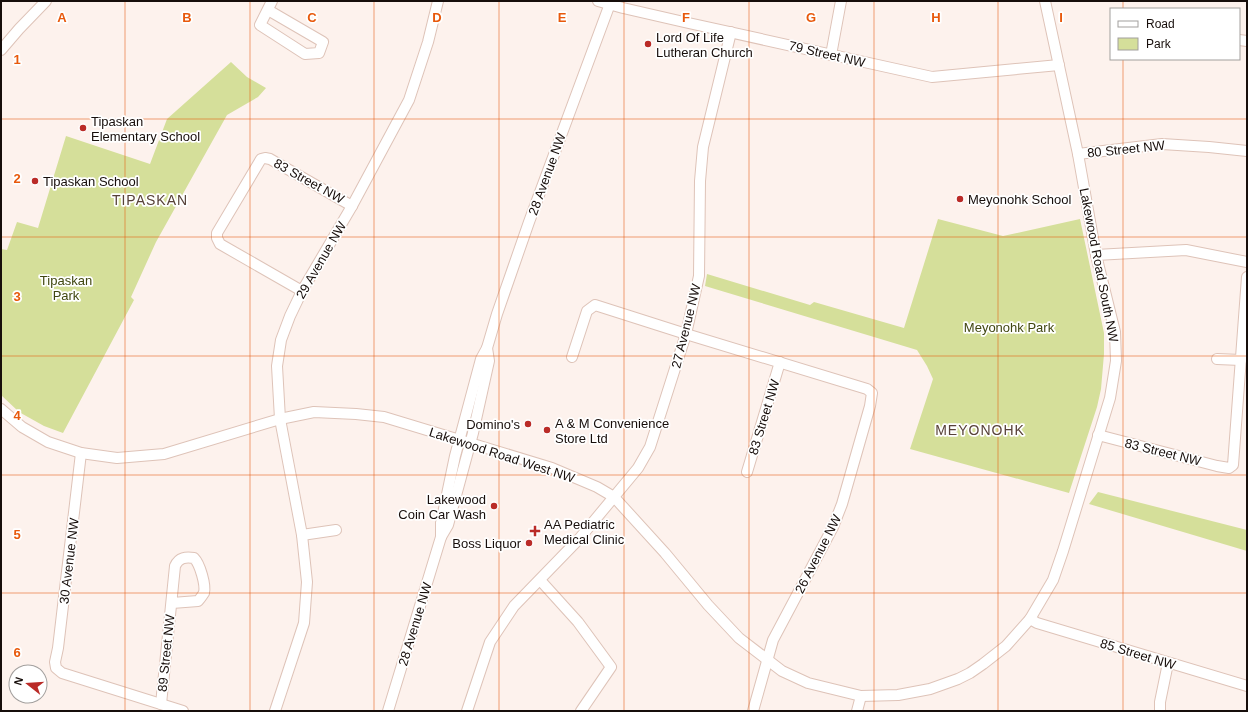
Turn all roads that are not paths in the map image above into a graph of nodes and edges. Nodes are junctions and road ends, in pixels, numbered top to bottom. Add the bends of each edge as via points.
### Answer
1 (46, 1) edge
2 (438, 1) edge
3 (598, 1) edge
4 (841, 1) edge
5 (1045, 1) edge
6 (611, 3) edge
7 (270, 5) edge
8 (731, 32) junction
9 (1, 50) edge
10 (831, 55) junction
11 (1059, 65) junction
12 (1247, 151) edge
13 (1078, 154) junction
14 (352, 206) junction
15 (1096, 255) junction
16 (1247, 262) edge
17 (1247, 277) edge
18 (302, 291) junction
19 (686, 334) junction
20 (487, 348) junction
21 (572, 357) dead end
22 (1217, 360) dead end
23 (1241, 360) junction
24 (780, 362) junction
25 (872, 393) joint
26 (2, 411) edge
27 (280, 419) junction
28 (1098, 435) junction
29 (458, 440) junction
30 (470, 444) junction
31 (81, 453) junction
32 (747, 472) dead end
33 (614, 497) junction
34 (336, 530) dead end
35 (302, 535) junction
36 (441, 537) junction
37 (540, 580) junction
38 (172, 603) junction
39 (1030, 619) junction
40 (767, 661) junction
41 (1168, 663) junction
42 (983, 664) joint
43 (56, 668) joint
44 (1247, 686) edge
45 (861, 696) junction
46 (161, 704) junction
47 (183, 711) edge
48 (275, 711) edge
49 (388, 711) edge
50 (467, 711) edge
51 (581, 711) edge
52 (753, 711) edge
53 (857, 711) edge
54 (1160, 711) edge

1 - 9 street
2 - 14 street, 29 Avenue NW via 409,100
3 - 6 street, 79 Street NW
4 - 10 street
5 - 11 street, Lakewood Road South NW
6 - 8 street, 79 Street NW
6 - 20 street, 28 Avenue NW via 529,222
7 - 7 street via 260,25 305,54 319,53 323,42
8 - 10 street, 79 Street NW
8 - 19 street, 27 Avenue NW via 703,147 698,276
10 - 11 street, 79 Street NW via 932,77
11 - 13 street, Lakewood Road South NW
12 - 13 street, 80 Street NW via 1162,144
13 - 15 street, Lakewood Road South NW
14 - 18 street, 29 Avenue NW
14 - 18 street, 83 Street NW via 270,159 261,159 216,238 220,244
15 - 16 street via 1186,250
15 - 28 street, Lakewood Road South NW via 1115,332 1116,361 1110,398
17 - 23 street
18 - 27 street, 29 Avenue NW via 281,340 278,366
19 - 21 street, 83 Street NW via 595,305 587,310
19 - 24 street, 83 Street NW
19 - 33 street, 27 Avenue NW via 650,447 638,468
20 - 29 street, 28 Avenue NW via 481,359
20 - 30 street, 28 Avenue NW via 488,361
22 - 23 street
23 - 28 street, 83 Street NW via 1235,459 1229,468
24 - 25 street, 83 Street NW via 867,389
24 - 32 street, 83 Street NW
25 - 40 street, 26 Avenue NW via 842,504 833,527 773,640
26 - 31 street, Lakewood Road West NW via 22,427 48,442
27 - 29 street, Lakewood Road West NW via 314,412 384,417
27 - 31 street, Lakewood Road West NW via 164,454 117,458
27 - 35 street, 29 Avenue NW
28 - 39 street, Lakewood Road South NW via 1053,580
29 - 30 street, Lakewood Road West NW
29 - 36 street, 28 Avenue NW via 441,523
30 - 33 street, Lakewood Road West NW via 552,468
30 - 36 street, 28 Avenue NW via 448,526
31 - 43 street, 30 Avenue NW
33 - 37 street, 27 Avenue NW via 579,540
33 - 40 street, Lakewood Road West NW via 708,605 739,638
34 - 35 street
35 - 48 street, 29 Avenue NW via 307,582 304,624
36 - 49 street, 28 Avenue NW
37 - 50 street, 27 Avenue NW via 514,606 490,642
37 - 51 street via 578,622 611,667
38 - 38 street, 89 Street NW via 198,601 203,594 200,568 194,558 182,558 176,564
38 - 46 street, 89 Street NW
39 - 41 street, 85 Street NW
39 - 42 street, Lakewood Road South NW via 1006,646
40 - 45 street, Lakewood Road West NW via 782,672 808,683
40 - 52 street, 26 Avenue NW
41 - 44 street, 85 Street NW
41 - 54 street
42 - 45 street, Lakewood Road West NW via 958,679 930,689 898,695
43 - 46 street, 89 Street NW via 62,673
45 - 53 street
46 - 47 street, 89 Street NW

